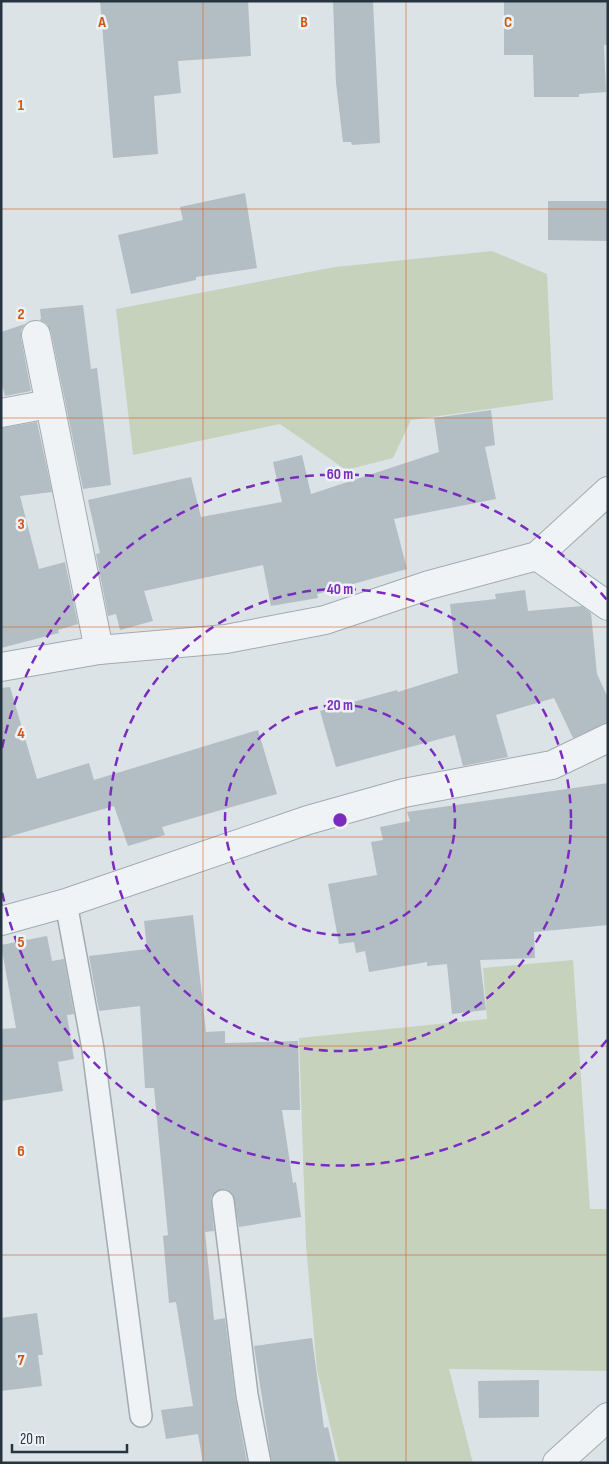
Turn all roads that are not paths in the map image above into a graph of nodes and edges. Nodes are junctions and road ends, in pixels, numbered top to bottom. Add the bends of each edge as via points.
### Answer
1 (36, 335) dead end
2 (49, 404) junction
3 (1, 413) edge
4 (608, 491) edge
5 (537, 556) junction
6 (608, 606) edge
7 (99, 650) junction
8 (1, 667) edge
9 (608, 738) edge
10 (66, 903) junction
11 (1, 920) edge
12 (223, 1201) dead end
13 (141, 1416) dead end
14 (608, 1417) edge
15 (260, 1463) edge
16 (557, 1463) edge

1 - 2 street
2 - 3 street
2 - 7 street
4 - 5 street
5 - 6 street
5 - 7 street via 429,585 325,620 226,639
7 - 8 street
9 - 10 street via 552,766 404,793 308,820
10 - 11 street
10 - 13 lane via 93,1049
12 - 15 lane via 247,1395
14 - 16 street

